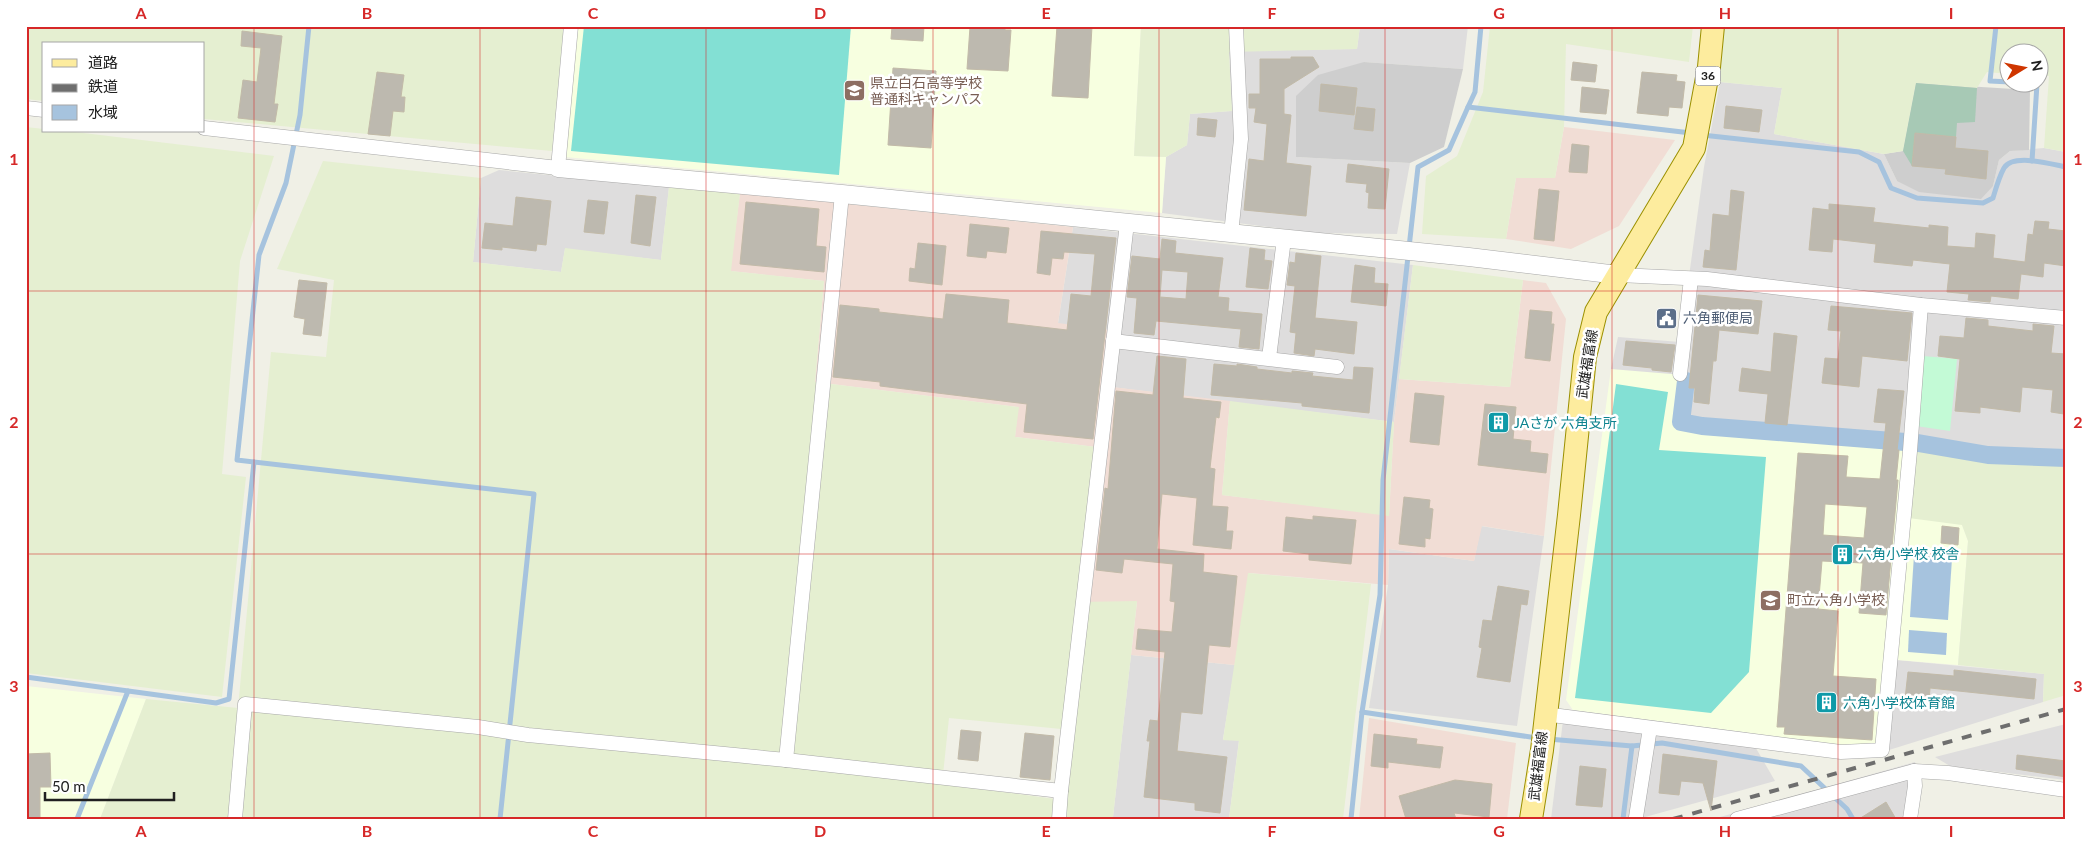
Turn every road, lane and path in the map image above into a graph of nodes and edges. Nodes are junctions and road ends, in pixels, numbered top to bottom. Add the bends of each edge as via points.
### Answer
1 (571, 26) edge
2 (1236, 26) edge
3 (1713, 26) edge
4 (26, 108) edge
5 (42, 110) edge
6 (205, 128) edge
7 (558, 168) junction
8 (842, 194) junction
9 (1127, 223) junction
10 (1231, 234) junction
11 (1284, 240) junction
12 (1618, 275) junction
13 (1691, 279) junction
14 (1921, 305) junction
15 (2066, 318) edge
16 (1113, 341) junction
17 (1269, 358) junction
18 (1337, 367) dead end
19 (1680, 374) dead end
20 (1544, 721) junction
21 (1649, 732) junction
22 (786, 760) junction
23 (1914, 771) junction
24 (2066, 790) edge
25 (1061, 791) junction
26 (1636, 818) dead end
27 (235, 819) edge
28 (1060, 819) edge
29 (1531, 819) edge
30 (1737, 819) edge
31 (1910, 819) edge

1 - 7 street
2 - 10 street via 1241,139
3 - 12 main road, 武雄福富線 / 36 via 1694,148
4 - 5 street
6 - 7 street
7 - 8 street
8 - 9 street
8 - 22 street
9 - 10 street
9 - 16 street
10 - 11 street
11 - 12 street
11 - 17 street
12 - 13 street
12 - 20 main road, 武雄福富線 / 36 via 1596,312 1585,356
13 - 14 street
13 - 19 street
14 - 15 street
14 - 21 street via 1882,750 1841,752
16 - 17 street
16 - 25 street
17 - 18 street
20 - 21 street
20 - 29 main road, 武雄福富線 / 36
21 - 26 street
22 - 25 street
22 - 27 street via 245,704
23 - 24 street
23 - 30 street
23 - 31 street via 1916,786
25 - 28 street

